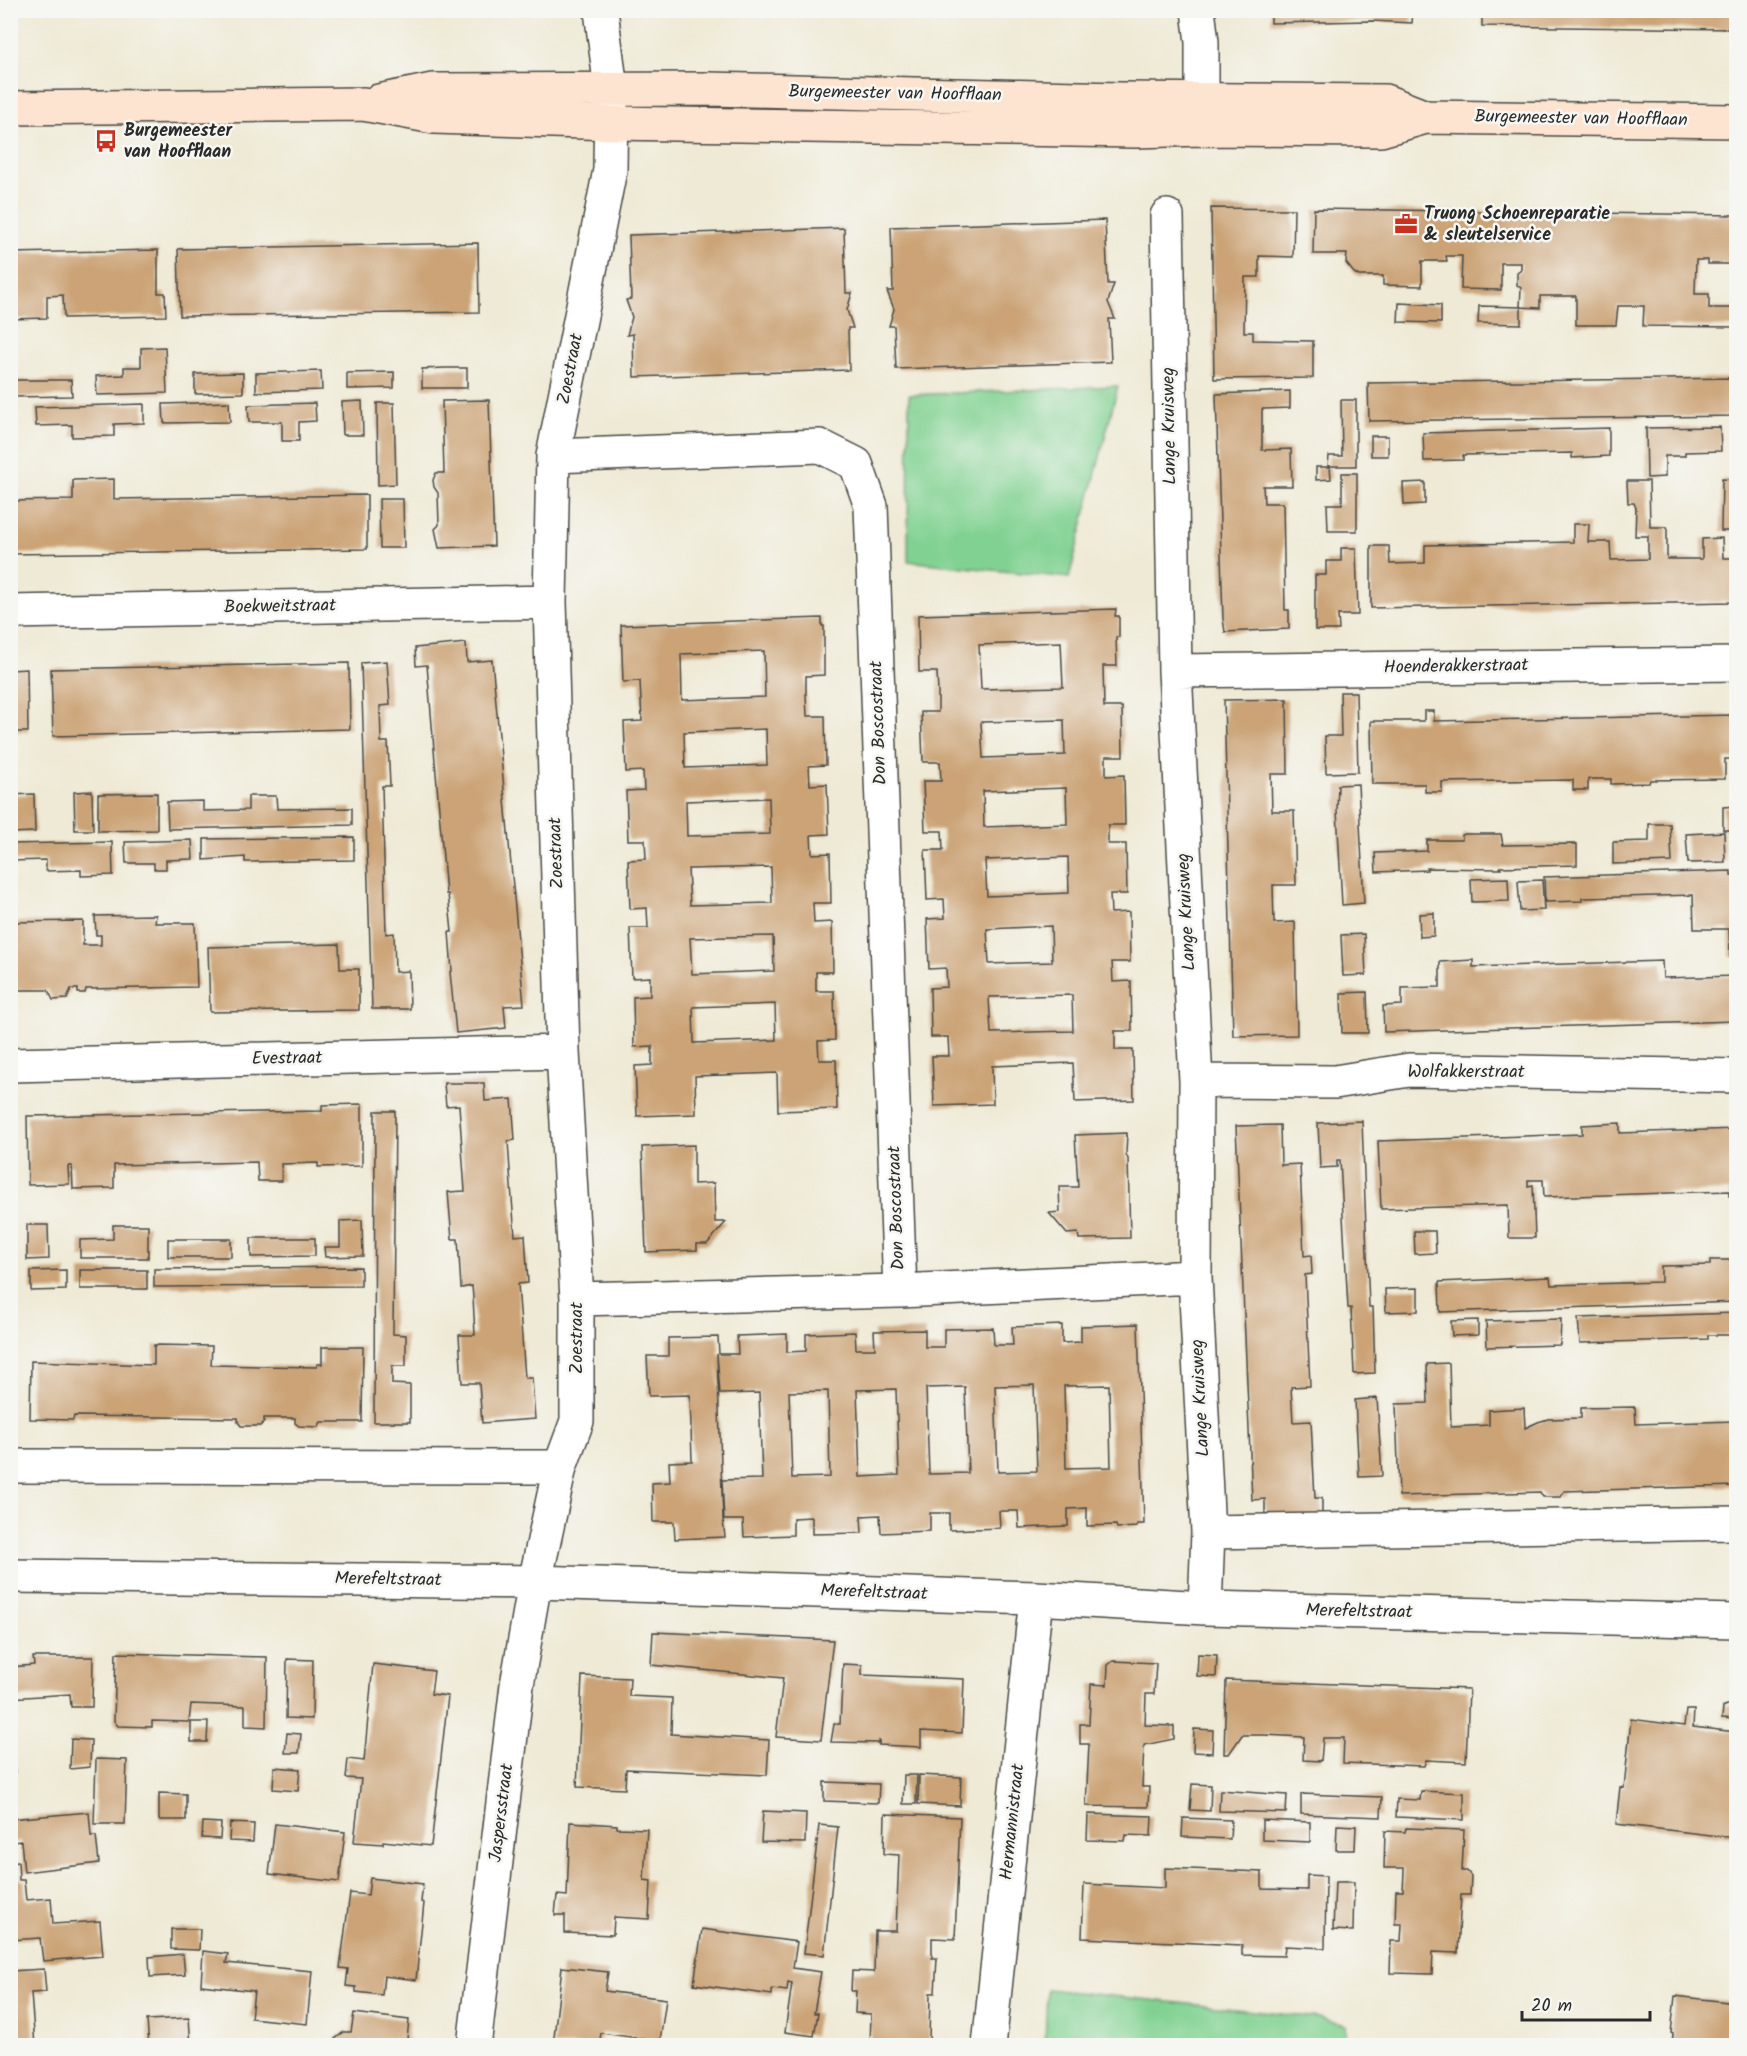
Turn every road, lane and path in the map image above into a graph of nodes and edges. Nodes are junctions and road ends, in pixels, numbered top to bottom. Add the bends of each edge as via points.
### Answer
1 (600, 10) edge
2 (1198, 10) edge
3 (611, 90) junction
4 (363, 104) junction
5 (10, 108) edge
6 (1202, 115) junction
7 (1737, 121) edge
8 (612, 123) junction
9 (1167, 216) dead end
10 (553, 456) junction
11 (550, 602) junction
12 (10, 612) edge
13 (1737, 664) edge
14 (1175, 671) junction
15 (563, 1052) junction
16 (10, 1065) edge
17 (1737, 1077) edge
18 (1196, 1081) junction
19 (1195, 1277) junction
20 (900, 1291) junction
21 (577, 1299) junction
22 (10, 1466) edge
23 (560, 1467) junction
24 (1737, 1523) edge
25 (1208, 1532) junction
26 (10, 1576) edge
27 (535, 1582) junction
28 (1036, 1598) junction
29 (1205, 1608) junction
30 (1737, 1621) edge
31 (474, 2046) edge
32 (989, 2046) edge

1 - 3 street, Zoestraat
2 - 6 street
3 - 4 main road, Burgemeester van Hoofflaan via 433,90
3 - 6 main road, Burgemeester van Hoofflaan via 709,89
3 - 8 street, Zoestraat
4 - 5 main road, Burgemeester van Hoofflaan
4 - 8 main road, Burgemeester van Hoofflaan via 434,117
6 - 7 main road, Burgemeester van Hoofflaan via 1381,130 1426,117
6 - 8 main road, Burgemeester van Hoofflaan via 1136,132
8 - 10 street, Zoestraat via 610,170
9 - 14 street, Lange Kruisweg
10 - 11 street, Zoestraat
10 - 20 street, Don Boscostraat via 820,446 856,464 872,506
11 - 12 street, Boekweitstraat
11 - 15 street, Zoestraat
13 - 14 street, Hoenderakkerstraat
14 - 18 street, Lange Kruisweg
15 - 16 street, Evestraat
15 - 21 street, Zoestraat
17 - 18 street, Wolfakkerstraat via 1409,1070 1335,1082
18 - 19 street, Lange Kruisweg
19 - 20 street, Don Boscostraat
19 - 25 street, Lange Kruisweg
20 - 21 street, Don Boscostraat
21 - 23 street, Zoestraat via 577,1421
22 - 23 street
23 - 27 street, Zoestraat
24 - 25 street
25 - 29 street, Lange Kruisweg
26 - 27 street, Merefeltstraat
27 - 28 street, Merefeltstraat
27 - 31 street, Jaspersstraat via 517,1685
28 - 29 street, Merefeltstraat
28 - 32 street, Hermannistraat
29 - 30 street, Merefeltstraat

